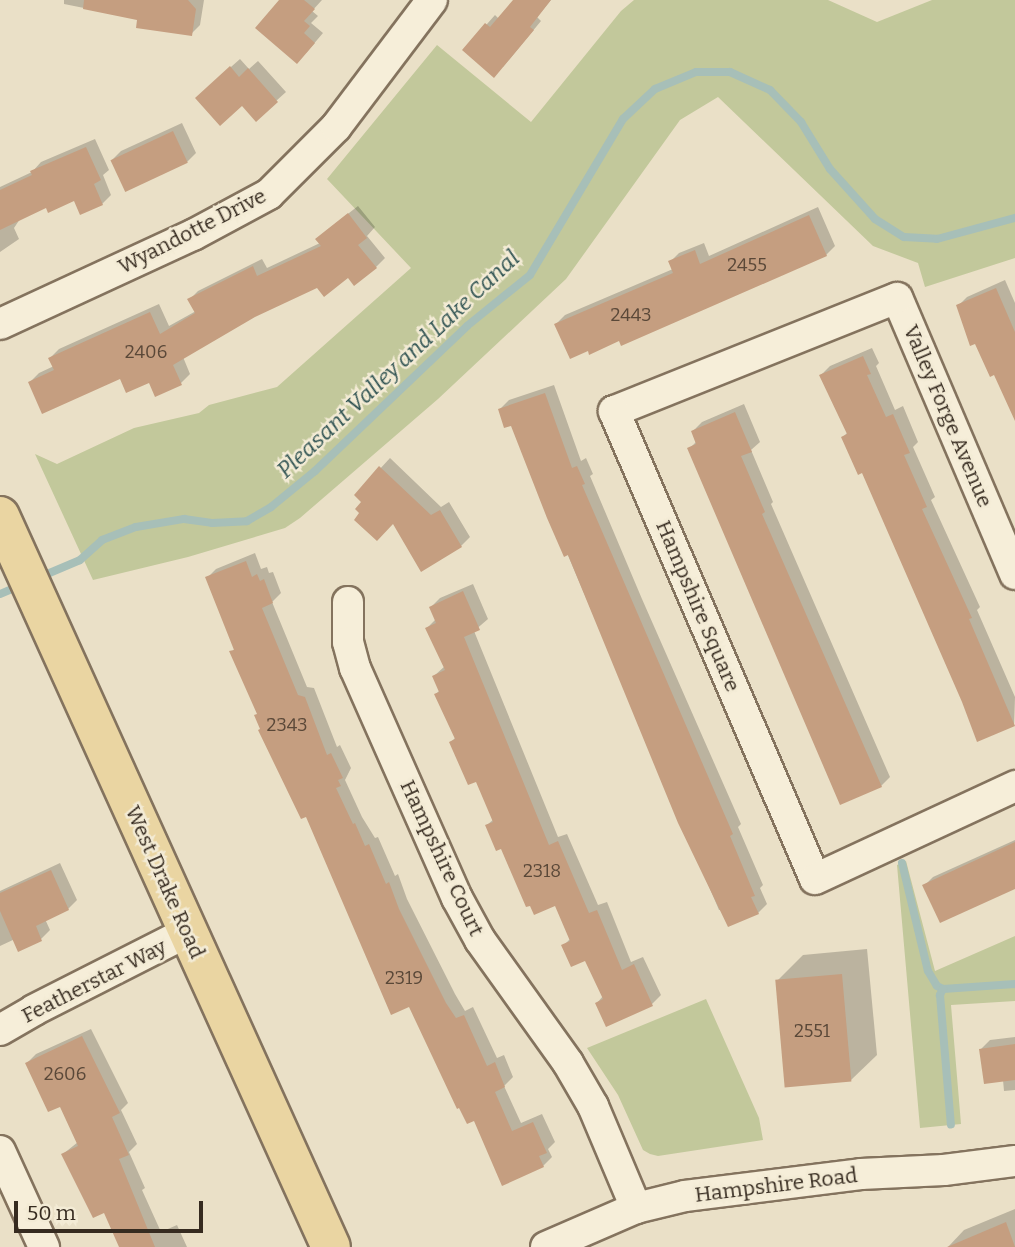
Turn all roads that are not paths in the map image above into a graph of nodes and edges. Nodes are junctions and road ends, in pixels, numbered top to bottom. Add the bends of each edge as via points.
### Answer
1 (429, 1) edge
2 (897, 298) joint
3 (0, 324) edge
4 (0, 516) edge
5 (1015, 574) edge
6 (348, 602) dead end
7 (1015, 786) edge
8 (188, 932) junction
9 (0, 1030) edge
10 (0, 1151) edge
11 (1015, 1161) edge
12 (636, 1208) junction
13 (44, 1247) edge
14 (331, 1247) edge
15 (545, 1247) edge

1 - 3 street, Wyandotte Drive via 336,127 269,194 193,235
2 - 5 street, Valley Forge Avenue
2 - 7 street, Hampshire Square via 614,411 815,879
4 - 8 main road, West Drake Road
6 - 12 street, Hampshire Court via 348,642 355,668 457,898 480,940 568,1063 593,1106
8 - 9 street, Featherstar Way
8 - 14 main road, West Drake Road
10 - 13 street
11 - 12 street, Hampshire Road via 767,1185
12 - 15 street, Hampshire Road

